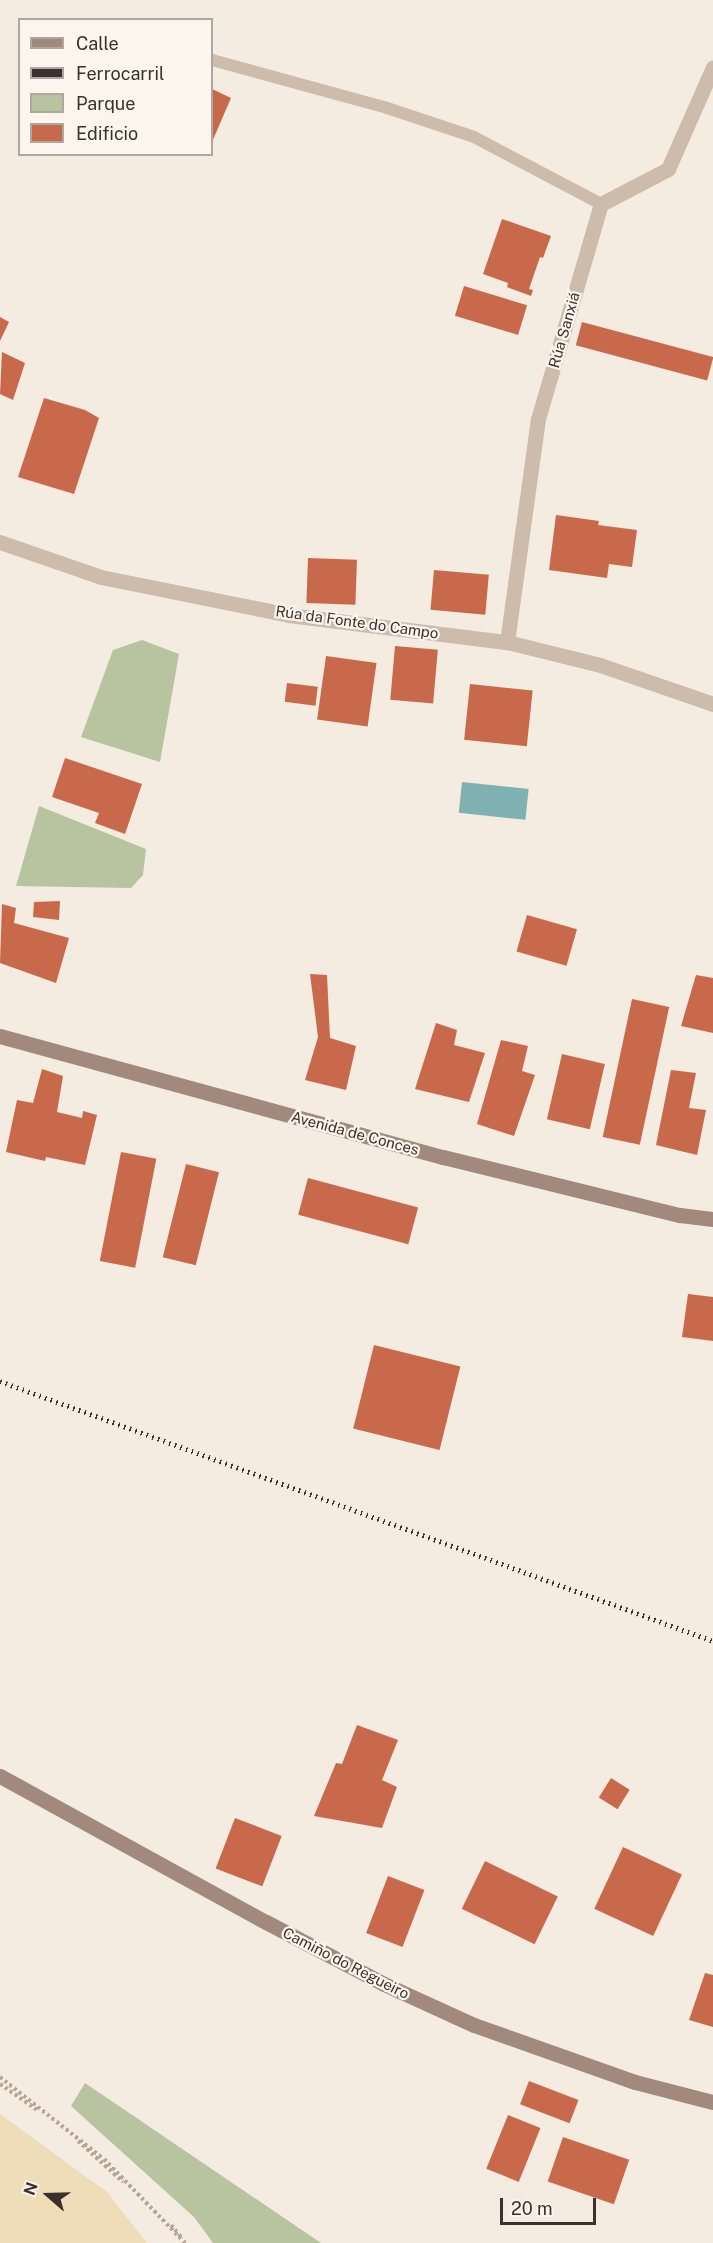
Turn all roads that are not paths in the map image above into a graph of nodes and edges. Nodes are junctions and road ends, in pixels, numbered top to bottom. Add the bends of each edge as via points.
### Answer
1 (213, 60) edge
2 (713, 67) edge
3 (601, 204) junction
4 (0, 542) edge
5 (507, 642) junction
6 (713, 705) edge
7 (0, 1036) edge
8 (713, 1219) edge
9 (0, 1776) edge
10 (713, 2102) edge

1 - 3 lane via 387,108 474,137
2 - 3 street via 668,169
3 - 5 street, Rúa Sanxiá via 538,419
4 - 5 street, Rúa da Fonte do Campo via 101,577 278,612
5 - 6 street, Rúa da Fonte do Campo via 600,665
7 - 8 street, Avenida de Conces via 443,1157 668,1212
9 - 10 street, Camiño do Regueiro via 325,1953 474,2025 635,2082

